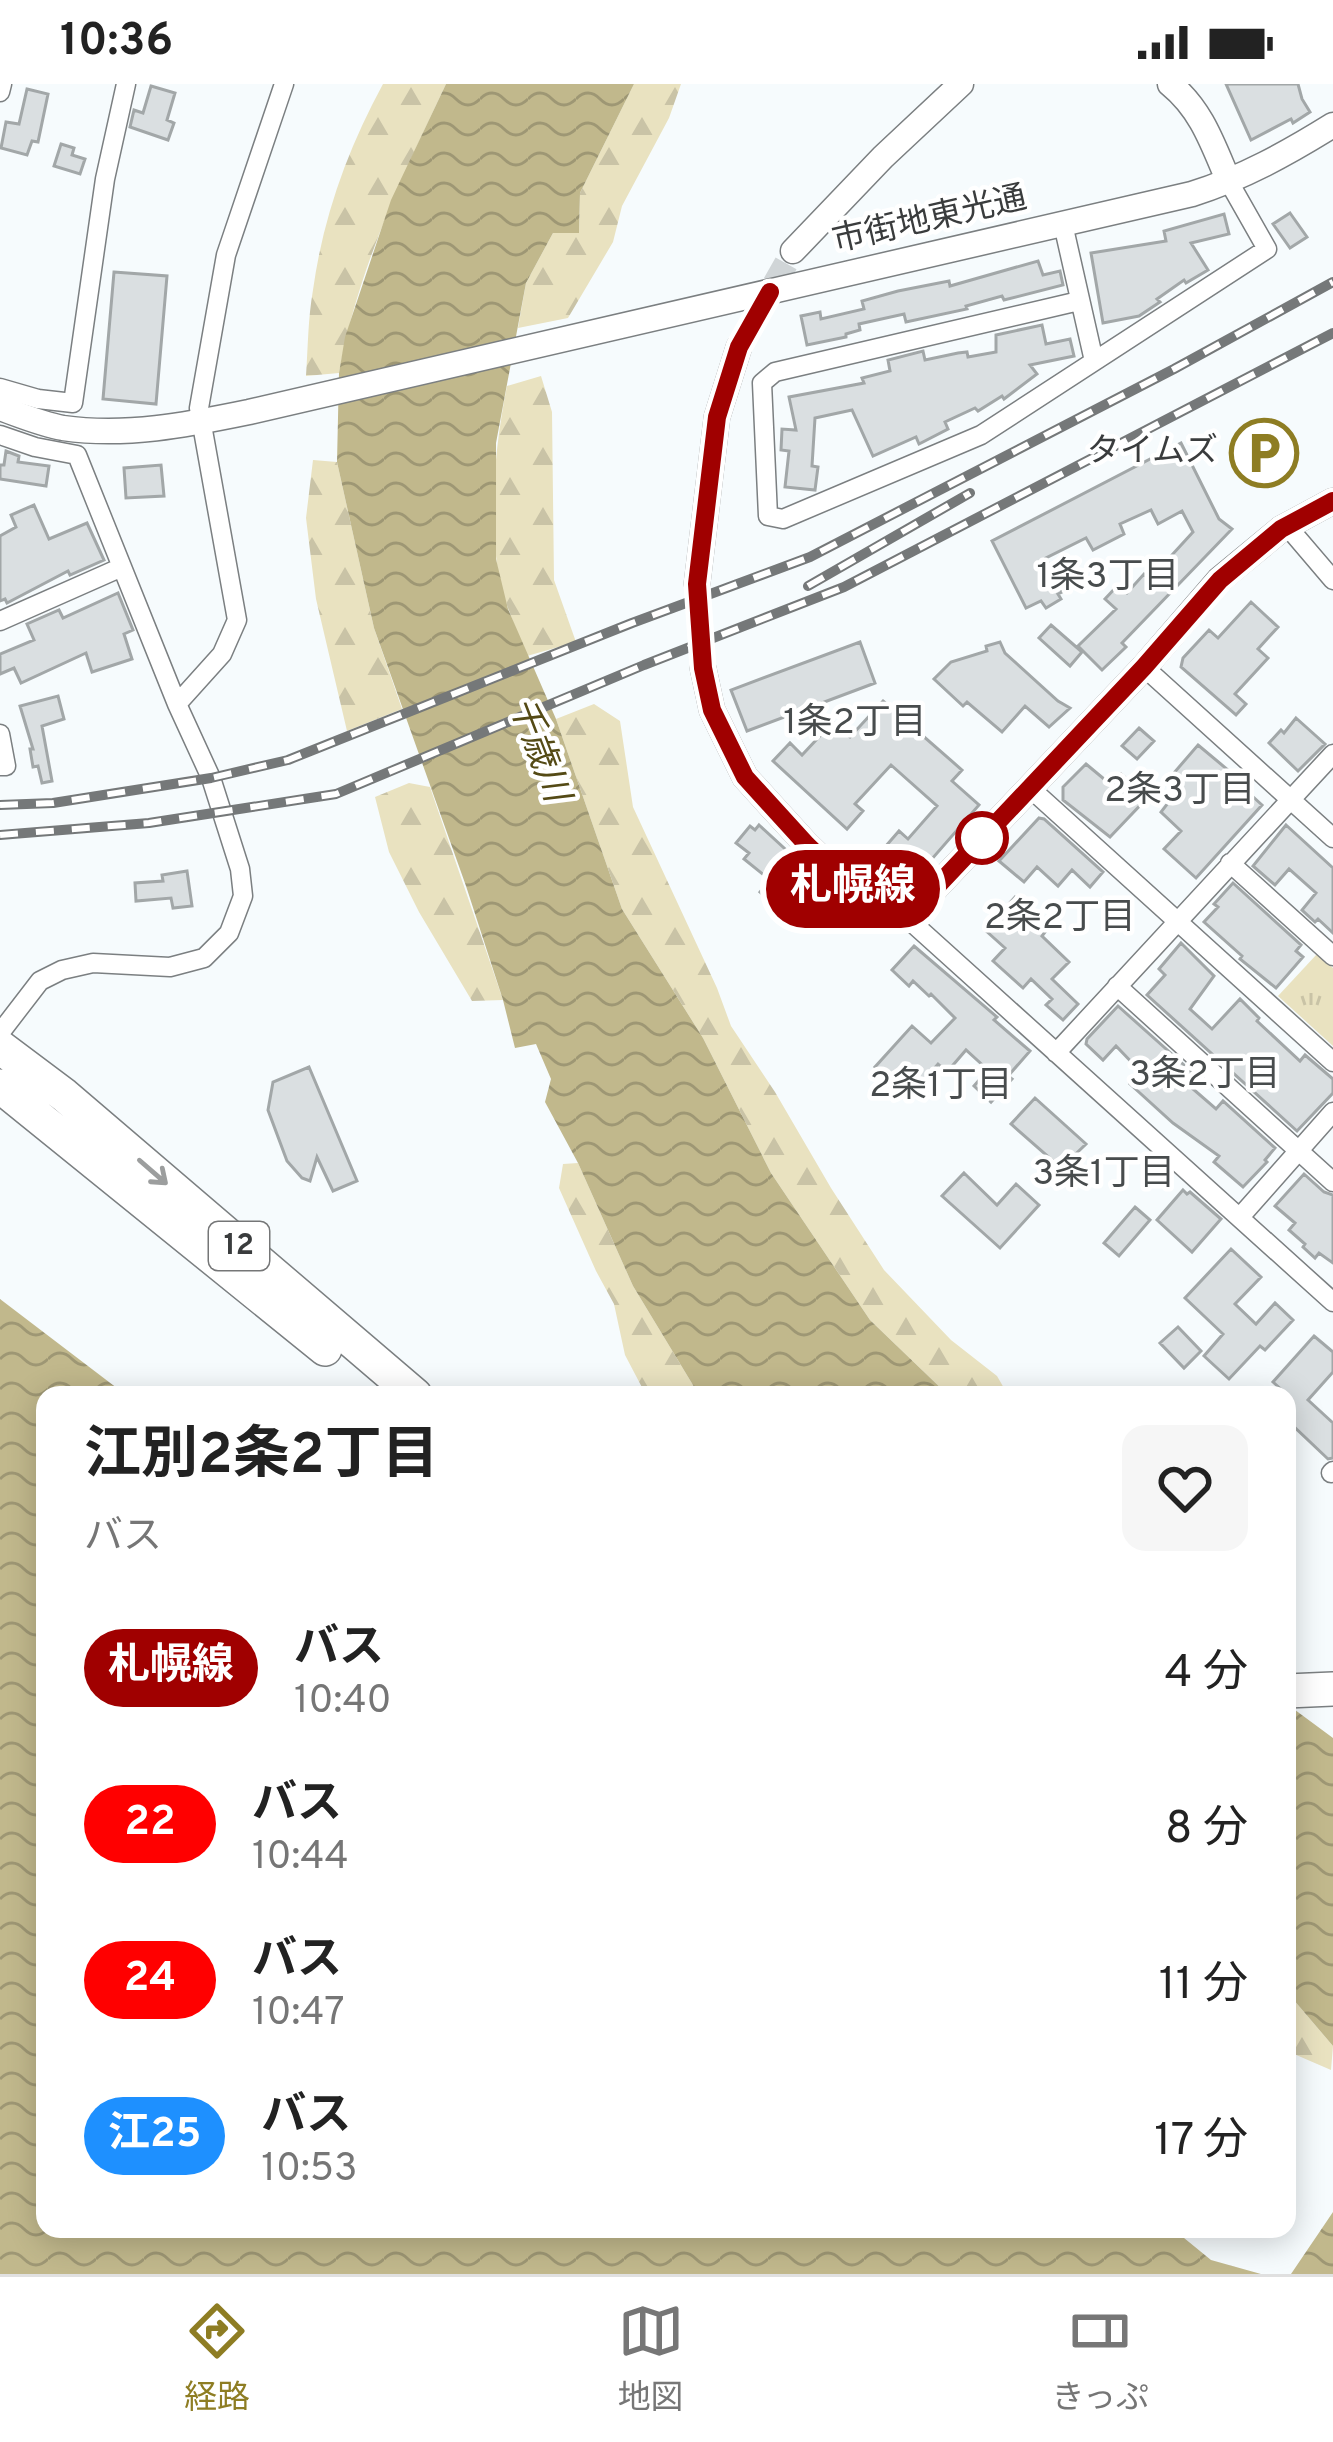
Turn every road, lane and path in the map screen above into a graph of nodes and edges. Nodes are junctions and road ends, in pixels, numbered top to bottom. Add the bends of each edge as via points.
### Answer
1 (126, 84) edge
2 (284, 84) edge
3 (961, 84) edge
4 (1170, 84) edge
5 (1333, 125) edge
6 (1228, 182) junction
7 (1063, 224) junction
8 (793, 251) tunnel mouth
9 (1079, 301) junction
10 (739, 347) tunnel mouth
11 (1094, 361) junction
12 (0, 388) edge
13 (0, 408) edge
14 (200, 422) junction
15 (0, 435) edge
16 (1333, 501) edge
17 (1287, 526) junction
18 (122, 567) junction
19 (1333, 580) edge
20 (697, 584) tunnel mouth
21 (0, 621) edge
22 (1144, 667) junction
23 (703, 668) tunnel mouth
24 (177, 704) junction
25 (0, 734) edge
26 (1333, 754) edge
27 (0, 766) edge
28 (1030, 788) junction
29 (1290, 799) junction
30 (1333, 838) edge
31 (1230, 863) junction
32 (907, 918) junction
33 (1177, 920) junction
34 (1333, 956) edge
35 (1117, 986) junction
36 (0, 1033) edge
37 (0, 1046) edge
38 (1057, 1052) junction
39 (1333, 1062) edge
40 (0, 1086) edge
41 (58, 1111) junction
42 (1333, 1112) edge
43 (1298, 1151) junction
44 (1333, 1182) edge
45 (1240, 1217) junction
46 (1333, 1301) edge
47 (372, 1386) edge
48 (405, 1386) edge
49 (1333, 1689) edge
50 (1296, 1691) edge
51 (1333, 1709) edge
52 (1296, 1710) edge

1 - 12 street via 73,403
2 - 14 street via 226,255
3 - 8 street, 市街地東光通
4 - 6 street via 1204,122
5 - 6 street, 市街地東光通
6 - 7 street, 市街地東光通
6 - 11 street via 1267,249
7 - 9 street
7 - 14 street, 市街地東光通
9 - 11 street
9 - 11 street via 775,372 762,383 768,516 783,519 981,435
10 - 20 street via 717,417
13 - 14 street via 61,428 136,432
14 - 24 street via 237,620 221,654
15 - 18 street via 77,455
16 - 17 street
17 - 19 street
17 - 22 street via 1220,580
18 - 21 street
18 - 24 street
22 - 28 street
22 - 29 street
23 - 32 street via 712,710 745,777 869,905
24 - 36 street via 241,869 230,933 204,958 170,967 93,963 62,970 40,981
25 - 27 street
26 - 29 street
28 - 32 street
28 - 33 street
29 - 30 street
29 - 31 street
31 - 33 street
31 - 34 street
32 - 38 street
33 - 35 street
33 - 39 street
35 - 38 street
35 - 43 street
37 - 41 highway, 12
38 - 45 street
40 - 41 highway, 12
41 - 47 highway, 12
41 -> 48 highway, 12
42 - 43 street
43 - 44 street
43 - 45 street
45 - 46 street
49 - 50 highway
51 - 52 highway

